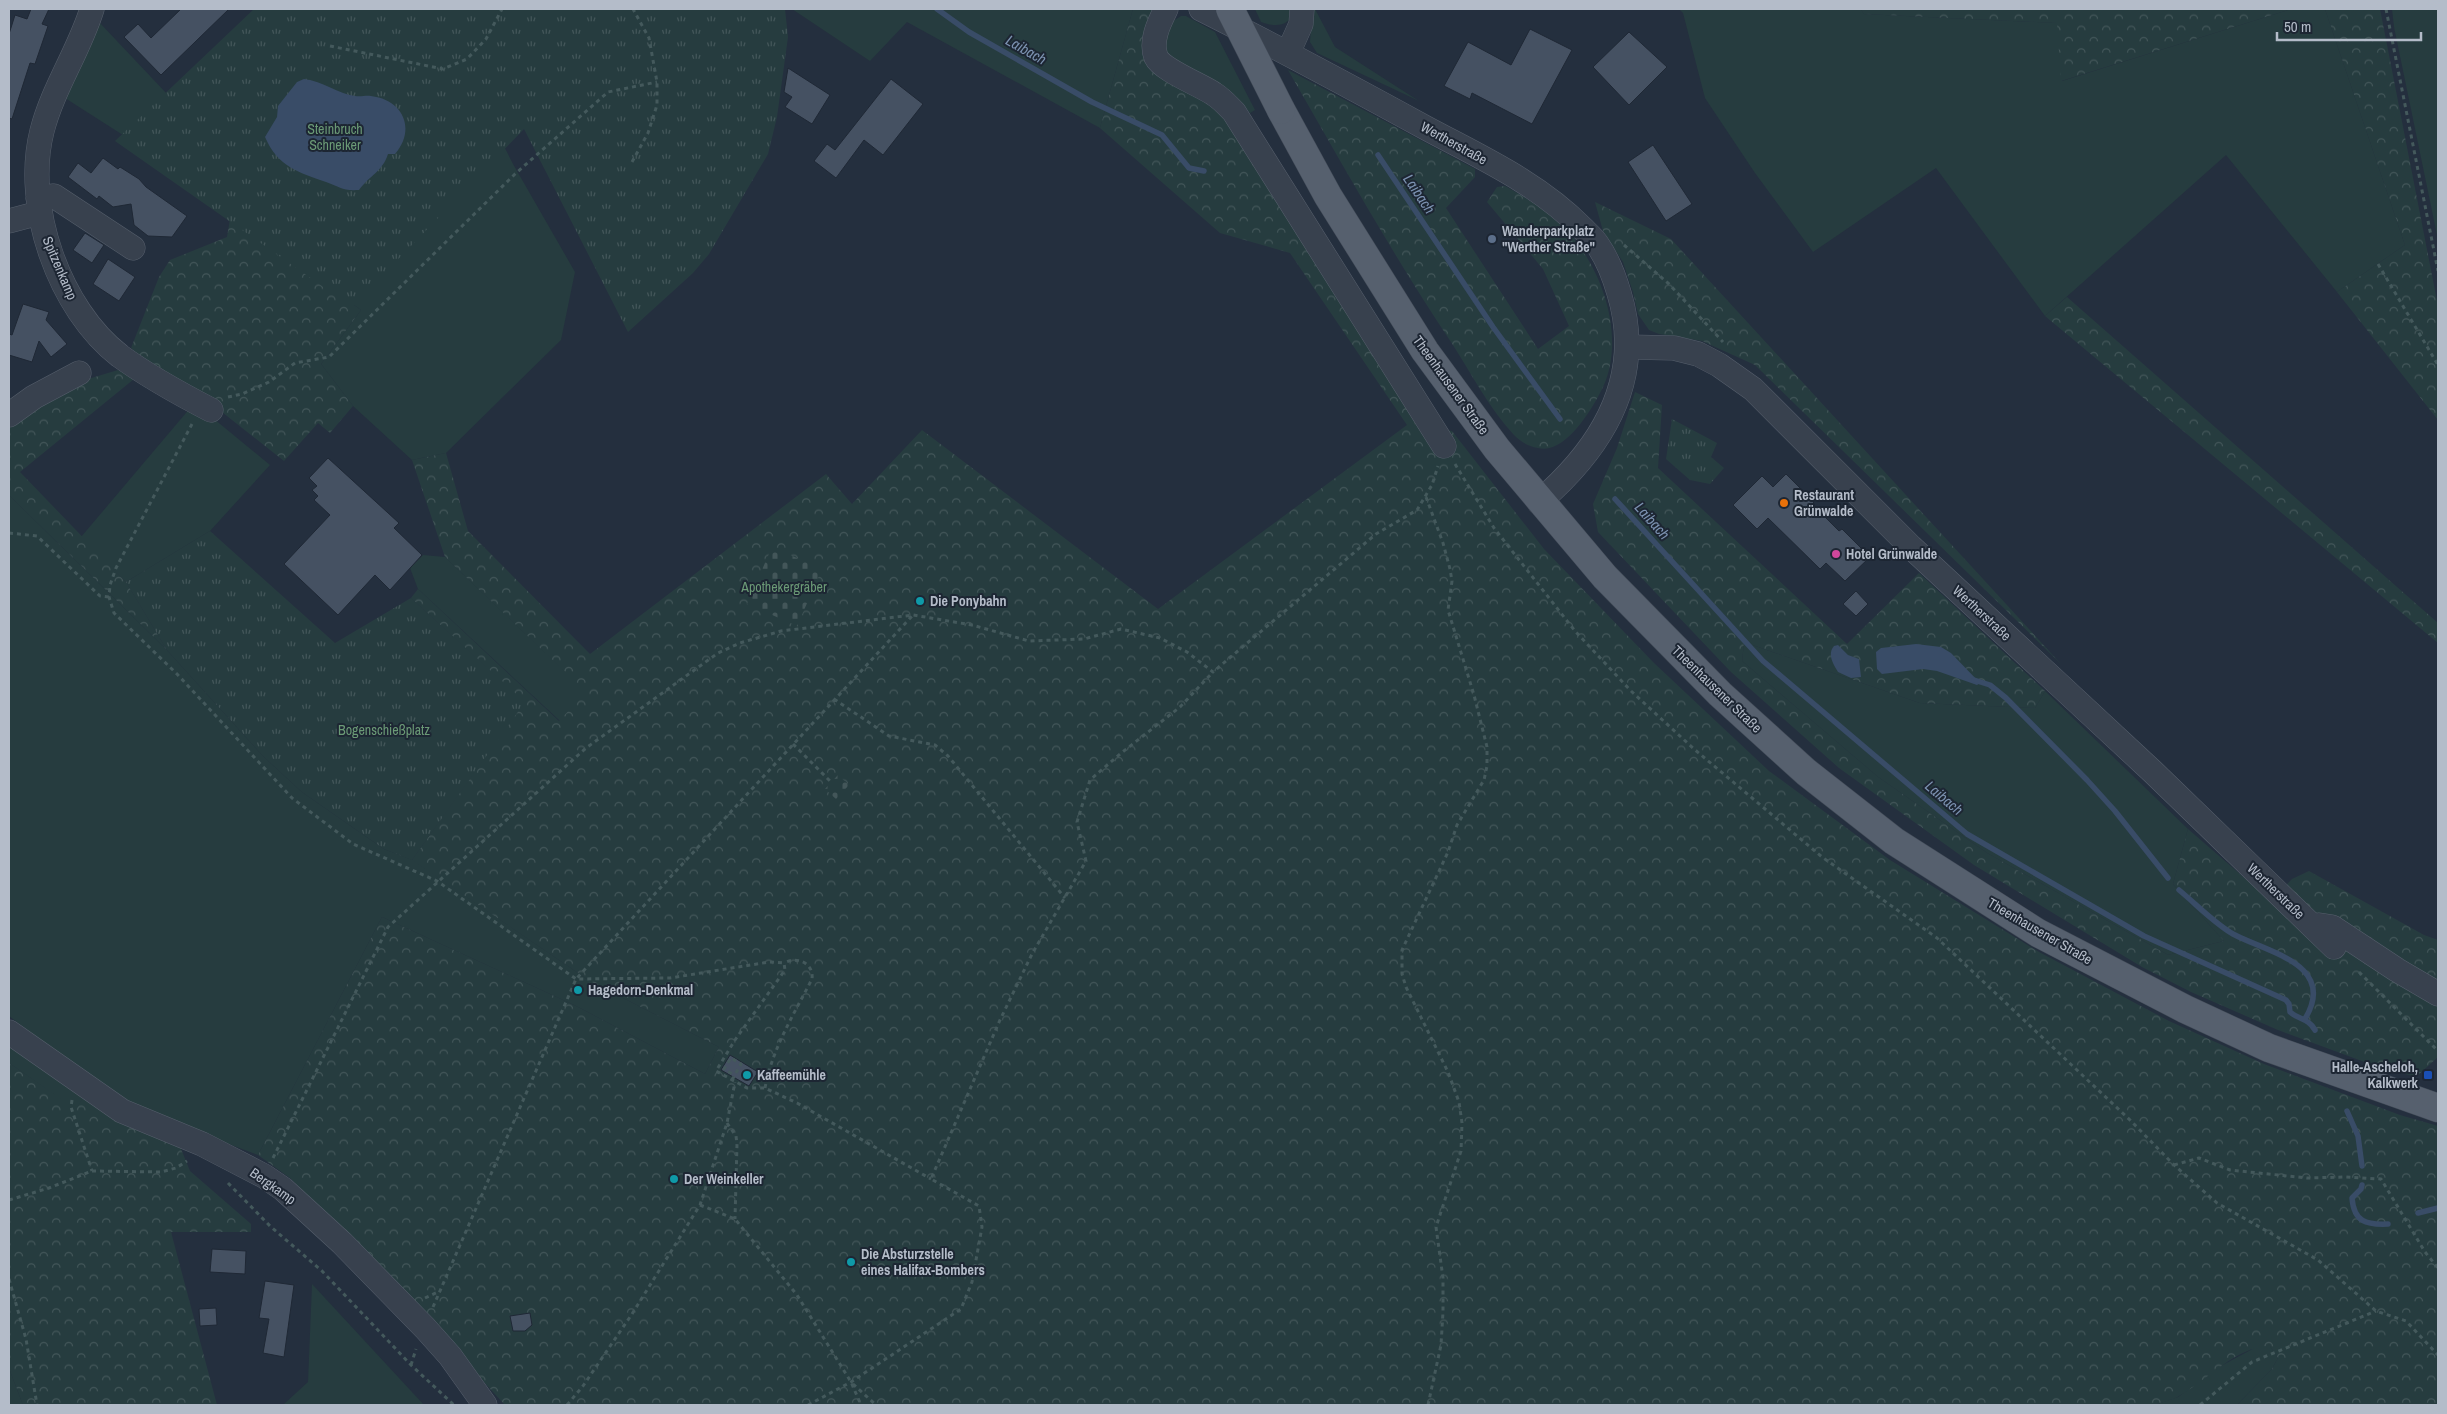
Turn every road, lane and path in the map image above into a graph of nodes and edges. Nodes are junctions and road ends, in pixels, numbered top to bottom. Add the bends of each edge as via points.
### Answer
1 (92, 9) edge
2 (502, 9) edge
3 (633, 9) edge
4 (1166, 9) edge
5 (1201, 9) edge
6 (1230, 9) edge
7 (1302, 9) edge
8 (2386, 9) edge
9 (330, 46) dead end
10 (1288, 53) junction
11 (657, 82) junction
12 (632, 162) dead end
13 (38, 205) junction
14 (9, 221) edge
15 (1618, 240) dead end
16 (133, 248) dead end
17 (2378, 264) dead end
18 (2438, 271) edge
19 (1724, 343) dead end
20 (1628, 347) junction
21 (2438, 365) edge
22 (78, 374) dead end
23 (206, 408) junction
24 (9, 415) edge
25 (1444, 446) junction
26 (1426, 497) junction
27 (1539, 502) junction
28 (9, 533) edge
29 (109, 597) junction
30 (913, 615) junction
31 (1213, 672) junction
32 (834, 699) junction
33 (792, 744) junction
34 (831, 782) dead end
35 (437, 881) junction
36 (1064, 898) junction
37 (2312, 927) junction
38 (2334, 947) joint
39 (784, 963) junction
40 (576, 978) junction
41 (2438, 994) edge
42 (9, 1032) edge
43 (2438, 1052) edge
44 (734, 1075) junction
45 (733, 1081) junction
46 (765, 1088) junction
47 (72, 1101) dead end
48 (2438, 1108) edge
49 (727, 1123) junction
50 (193, 1157) dead end
51 (2174, 1165) junction
52 (92, 1171) junction
53 (264, 1176) junction
54 (221, 1178) dead end
55 (931, 1179) junction
56 (9, 1200) edge
57 (700, 1205) junction
58 (735, 1219) junction
59 (2438, 1268) edge
60 (9, 1279) edge
61 (2376, 1311) junction
62 (425, 1328) junction
63 (2438, 1355) edge
64 (851, 1382) junction
65 (37, 1405) edge
66 (454, 1405) edge
67 (486, 1405) edge
68 (567, 1405) edge
69 (808, 1405) edge
70 (861, 1405) edge
71 (876, 1405) edge
72 (1428, 1405) edge
73 (2200, 1405) edge

1 - 13 street, Spitzenkamp via 52,99 42,131 36,164
2 - 9 path via 486,39 467,59 443,69
3 - 11 path via 649,38
4 - 25 street via 1156,34 1156,57 1170,69 1216,95 1234,112
5 - 10 street, Wertherstraße
6 - 27 main road, Theenhausener Straße, bridge via 1328,196 1425,351
7 - 10 street via 1301,24
8 - 18 path
10 - 20 street, Wertherstraße via 1524,181 1565,211 1597,244 1614,277 1626,315
11 - 12 path via 656,105 648,133
11 - 23 path via 608,92 516,174 329,357 295,363 269,382 242,394 212,400
13 - 14 street
13 - 16 street via 54,196
13 - 23 street, Spitzenkamp via 50,251 72,299 94,330 119,355 165,386
15 - 19 path via 1669,284
17 - 21 path
20 - 27 street, Wertherstraße via 1615,407 1601,433 1560,484
20 - 37 street, Wertherstraße via 1674,348 1698,354 1753,389 1911,547 2153,772
22 - 24 street
23 - 29 path via 116,568
25 - 26 path
25 - 51 path via 1494,528 1533,580 1631,691 1724,776 1822,857 1937,938
26 - 31 path via 1418,510 1376,534
26 - 72 path via 1450,569 1452,581 1448,610 1487,747 1484,780 1457,825 1445,860 1402,950 1402,974 1406,987 1448,1072 1459,1102 1462,1123 1461,1151 1436,1227 1443,1278 1443,1312 1441,1345
27 - 48 main road, Theenhausener Straße via 1605,577 1720,694 1806,772 1894,841 2038,933 2185,1009 2268,1048
28 - 29 path via 37,536 100,596
29 - 35 path via 114,613 177,674 292,798 353,844
30 - 31 path via 972,625 1029,641 1084,639 1121,629 1160,638 1187,652
30 - 32 path
30 - 35 path via 781,631 718,653 586,748
31 - 36 path via 1180,707 1090,780 1076,822 1086,861
32 - 33 path
32 - 36 path via 890,736 935,745 948,756
33 - 34 path
33 - 40 path
35 - 40 path
35 - 53 path via 388,927
36 - 55 path via 1000,1020
37 - 38 street, Wertherstraße
37 - 41 street, Wertherstraße via 2322,924 2332,928
38 - 43 path
39 - 40 path via 768,962 670,978
39 - 45 path via 785,970 716,1071
39 - 46 path via 803,961 812,968 812,979 778,1045
40 - 62 path
42 - 53 street, Bergkamp via 122,1111 202,1144
44 - 44 path via 724,1069 730,1058 741,1064
44 - 45 path
45 - 46 path via 747,1088
45 - 49 path
46 - 55 path
47 - 52 path via 71,1107
49 - 57 path
49 - 58 path via 736,1136
50 - 52 path via 176,1168 161,1172
51 - 59 path via 2200,1158 2230,1170 2307,1178 2381,1180
51 - 61 path via 2216,1203 2318,1260
52 - 56 path
53 - 62 street, Bergkamp via 342,1243
54 - 66 path via 322,1271 411,1365
55 - 64 path via 979,1206 982,1227 972,1282 961,1309
57 - 58 path
57 - 68 path via 632,1314
58 - 64 path via 797,1295
60 - 65 path via 26,1339
61 - 63 path via 2406,1321
61 - 73 path via 2252,1362
62 - 67 street, Bergkamp
64 - 69 path
64 - 70 path
64 - 71 path

